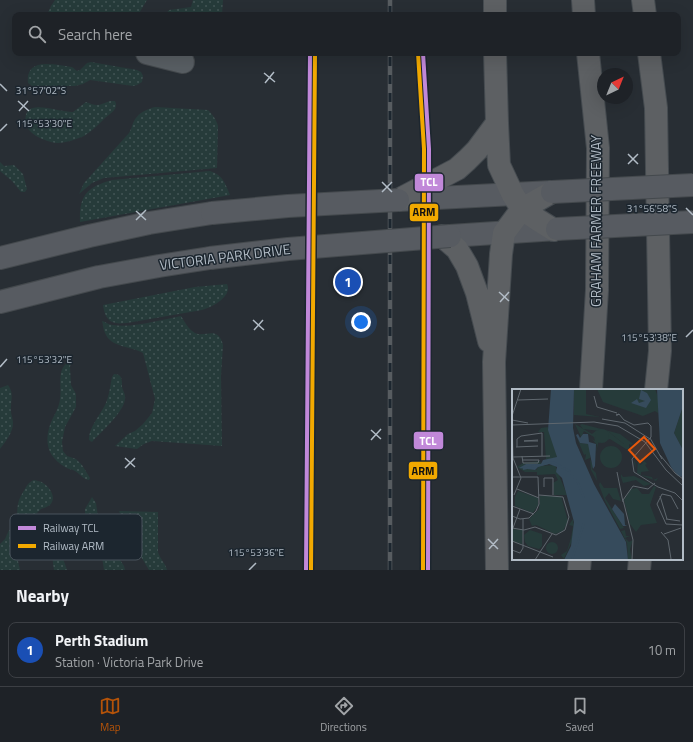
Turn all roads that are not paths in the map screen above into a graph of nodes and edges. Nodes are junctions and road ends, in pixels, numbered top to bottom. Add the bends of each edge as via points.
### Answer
1 (495, 0) edge
2 (582, 0) edge
3 (643, 0) edge
4 (495, 12) edge
5 (584, 12) edge
6 (645, 12) edge
7 (159, 56) edge
8 (495, 56) edge
9 (588, 56) edge
10 (649, 56) edge
11 (183, 62) dead end
12 (497, 123) junction
13 (693, 185) edge
14 (552, 192) joint
15 (398, 200) junction
16 (518, 202) junction
17 (693, 222) edge
18 (554, 230) junction
19 (504, 233) junction
20 (447, 238) junction
21 (0, 258) edge
22 (0, 302) edge
23 (494, 362) junction
24 (591, 389) edge
25 (656, 389) edge
26 (580, 560) edge
27 (640, 560) edge
28 (497, 570) edge
29 (579, 570) edge
30 (639, 570) edge

1 - 4 highway
2 - 5 highway
3 - 6 highway
7 - 11 street
8 - 12 highway
9 - 24 highway, GRAHAM FARMER FREEWAY via 598,148 597,290
10 - 25 highway via 656,108 660,351
12 - 15 highway via 477,150 457,169
12 - 16 highway via 499,165
13 - 14 street, bridge
14 - 16 highway
15 - 16 street via 448,198
15 - 21 street, bridge via 212,213 149,223
16 - 18 highway
16 - 19 highway
17 - 18 street, VICTORIA PARK DRIVE, bridge
18 - 19 street, VICTORIA PARK DRIVE
19 - 20 street, VICTORIA PARK DRIVE
19 - 23 highway
20 - 22 street, VICTORIA PARK DRIVE, bridge via 288,248 210,258 99,277
20 - 23 highway via 458,249 468,266
23 - 28 highway
26 - 29 highway
27 - 30 highway

